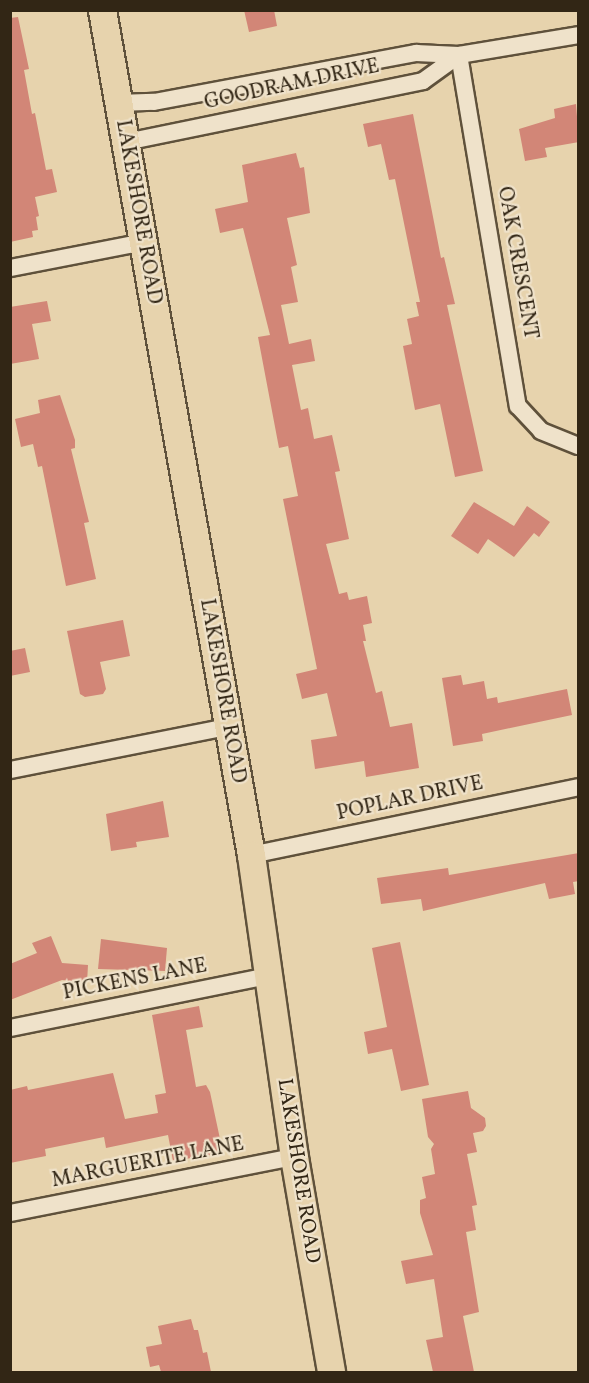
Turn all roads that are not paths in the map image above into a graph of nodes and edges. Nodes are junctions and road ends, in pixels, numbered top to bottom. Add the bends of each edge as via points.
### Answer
1 (102, 10) edge
2 (579, 35) edge
3 (459, 55) junction
4 (118, 103) junction
5 (126, 142) junction
6 (144, 242) junction
7 (10, 268) edge
8 (579, 446) edge
9 (227, 727) junction
10 (10, 770) edge
11 (579, 787) edge
12 (251, 855) junction
13 (269, 976) junction
14 (10, 1028) edge
15 (294, 1157) junction
16 (10, 1213) edge
17 (331, 1372) edge

1 - 4 main road, LAKESHORE ROAD
2 - 3 street, GOODRAM DRIVE
3 - 4 street, GOODRAM DRIVE via 416,53 154,102
3 - 5 street, GOODRAM DRIVE via 423,81
3 - 8 street, OAK CRESCENT via 518,406 541,431
4 - 5 main road, LAKESHORE ROAD
5 - 6 main road, LAKESHORE ROAD
6 - 7 street
6 - 9 main road, LAKESHORE ROAD
9 - 10 street
9 - 12 main road, LAKESHORE ROAD
11 - 12 street, POPLAR DRIVE
12 - 13 main road, LAKESHORE ROAD
13 - 14 street, PICKENS LANE
13 - 15 main road, LAKESHORE ROAD
15 - 16 street, MARGUERITE LANE
15 - 17 main road, LAKESHORE ROAD

